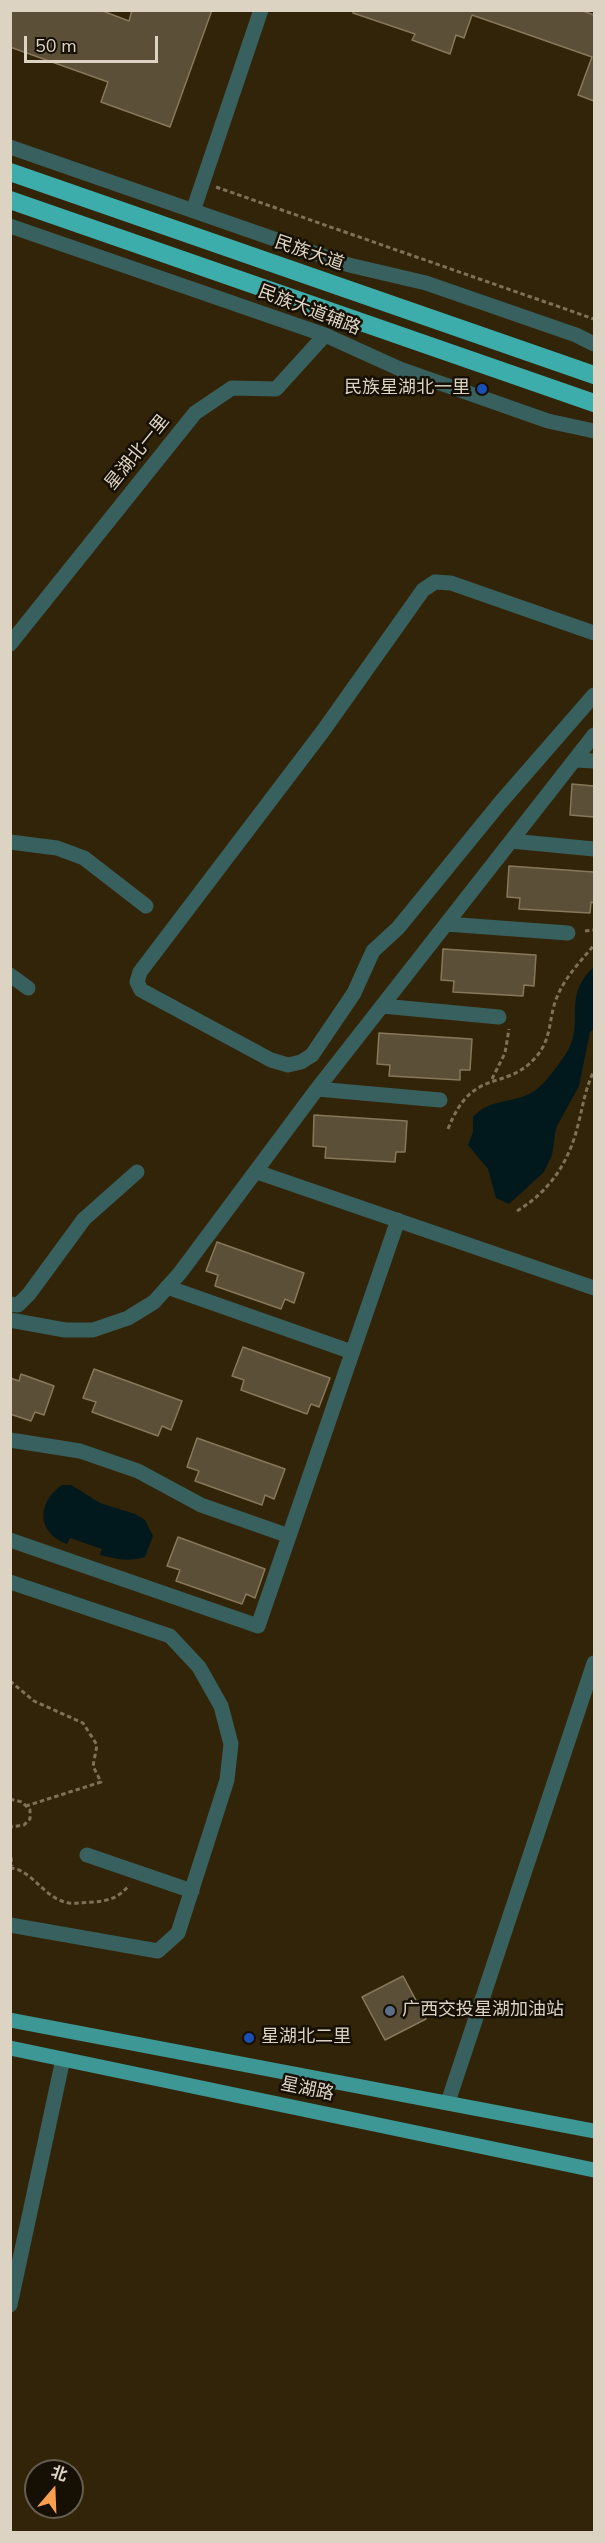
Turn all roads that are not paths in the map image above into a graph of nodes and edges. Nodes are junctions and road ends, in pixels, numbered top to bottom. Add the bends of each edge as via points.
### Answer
1 (261, 10) edge
2 (10, 147) edge
3 (10, 172) edge
4 (10, 200) edge
5 (193, 211) junction
6 (10, 226) edge
7 (325, 335) junction
8 (594, 344) edge
9 (594, 375) edge
10 (594, 403) edge
11 (594, 431) edge
12 (594, 633) edge
13 (10, 644) edge
14 (594, 695) edge
15 (594, 735) edge
16 (575, 760) junction
17 (594, 761) edge
18 (511, 841) junction
19 (10, 842) edge
20 (594, 849) edge
21 (146, 906) dead end
22 (447, 924) junction
23 (568, 933) dead end
24 (10, 975) edge
25 (28, 988) dead end
26 (382, 1006) junction
27 (500, 1017) road end
28 (317, 1089) junction
29 (440, 1100) dead end
30 (137, 1172) dead end
31 (257, 1172) junction
32 (398, 1220) junction
33 (168, 1287) junction
34 (594, 1288) edge
35 (10, 1304) edge
36 (10, 1320) edge
37 (352, 1352) junction
38 (10, 1440) edge
39 (289, 1536) junction
40 (10, 1540) edge
41 (10, 1582) edge
42 (594, 1663) edge
43 (87, 1855) dead end
44 (192, 1891) junction
45 (10, 1925) edge
46 (10, 2020) edge
47 (10, 2049) edge
48 (63, 2059) junction
49 (448, 2102) junction
50 (594, 2131) edge
51 (594, 2170) edge
52 (10, 2305) edge

1 - 5 street
2 - 5 street
3 - 9 highway, 民族大道
4 - 10 highway
5 - 8 street via 349,265 426,283
6 - 7 street, 民族大道辅路
7 - 11 street, 民族大道辅路 via 411,373 548,421
7 - 13 street, 星湖北一里 via 276,389 232,388 195,413
12 - 14 street via 451,583 435,582 423,590 316,740 140,972 137,982 141,990 272,1060 288,1065 307,1059 354,993 373,951 398,928 500,802
15 - 16 street
16 - 17 street
16 - 18 street
18 - 20 street
18 - 22 street
19 - 21 street via 57,848 84,858
22 - 23 street
22 - 26 street
24 - 25 street
26 - 27 street
26 - 28 street
28 - 29 street
28 - 31 street
30 - 35 street via 84,1219 29,1294 18,1305
31 - 32 street
31 - 33 street
32 - 34 street
32 - 37 street
33 - 36 street via 154,1302 128,1318 93,1330 65,1330
33 - 37 street
37 - 39 street
38 - 39 street via 80,1451 138,1471 201,1505
39 - 40 street via 258,1626
41 - 44 street via 170,1636 199,1667 221,1706 231,1744 227,1780
42 - 49 street
43 - 44 street
44 - 45 street via 178,1933 158,1952
46 - 49 main road, 星湖路
47 - 48 main road, 星湖路
48 - 51 main road, 星湖路
48 - 52 street
49 - 50 main road, 星湖路

